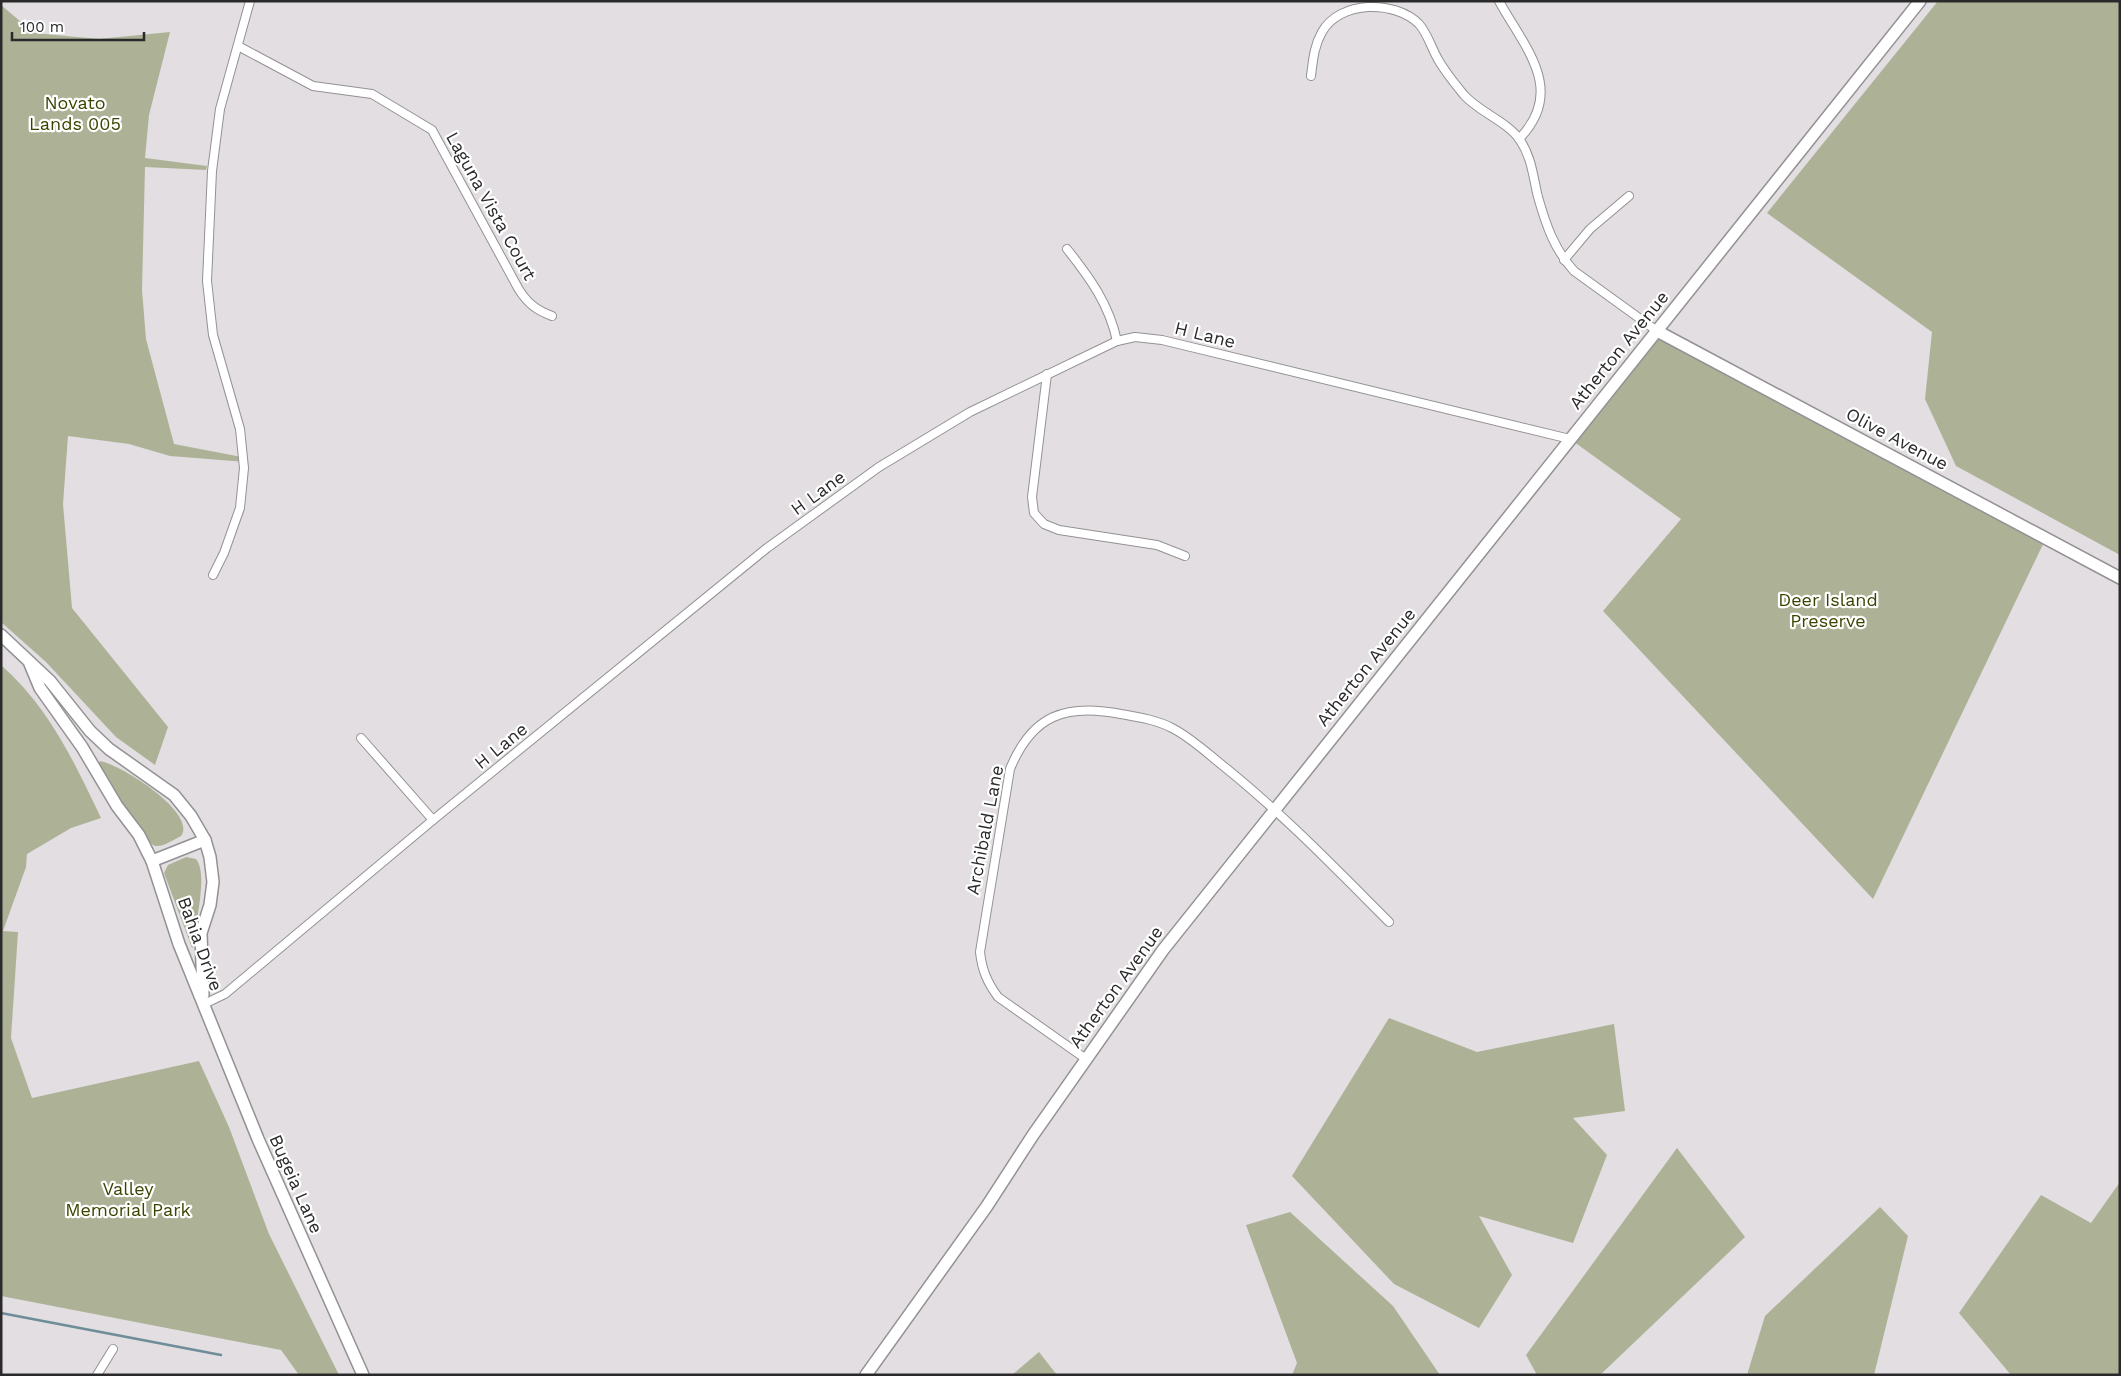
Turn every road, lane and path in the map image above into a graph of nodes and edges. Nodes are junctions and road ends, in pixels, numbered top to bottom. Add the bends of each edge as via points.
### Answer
1 (250, 1) edge
2 (1499, 1) edge
3 (1920, 1) edge
4 (238, 46) junction
5 (1311, 76) dead end
6 (1519, 139) junction
7 (1630, 196) dead end
8 (1067, 249) dead end
9 (1564, 260) junction
10 (552, 316) dead end
11 (1657, 331) junction
12 (1118, 341) junction
13 (1048, 374) junction
14 (1570, 438) junction
15 (1185, 556) dead end
16 (213, 575) dead end
17 (2120, 578) edge
18 (1, 635) edge
19 (30, 664) junction
20 (361, 738) dead end
21 (1275, 808) junction
22 (433, 820) junction
23 (204, 840) junction
24 (152, 861) junction
25 (1389, 922) dead end
26 (204, 1004) junction
27 (1086, 1059) junction
28 (113, 1349) dead end
29 (97, 1375) edge
30 (363, 1375) edge
31 (866, 1375) edge

1 - 4 street
2 - 6 street via 1533,57 1538,75 1541,101 1536,117
3 - 11 street, Atherton Avenue
4 - 10 street, Laguna Vista Court via 313,86 372,94 432,130 518,288 537,310
4 - 16 street via 220,109 212,172 207,281 213,335 240,429 244,468 240,508
5 - 6 street via 1314,48 1322,30 1336,16 1351,7 1387,5 1406,11 1420,25 1460,91
6 - 9 street via 1531,161 1552,243
7 - 9 street via 1590,229
8 - 12 street via 1097,288 1113,319
9 - 11 street via 1574,271
11 - 14 street, Atherton Avenue
11 - 17 street, Olive Avenue
12 - 13 street, H Lane
12 - 14 street, H Lane via 1135,337 1162,340
13 - 15 street via 1032,497 1034,513 1044,524 1059,530 1157,546
13 - 22 street, H Lane via 970,412 879,467 767,548
14 - 21 street, Atherton Avenue
18 - 19 street, Bahia Drive
19 - 23 street, Bahia Drive via 50,681 90,731 109,749 174,795
19 - 24 street, Bahia Drive via 40,688 139,835
20 - 22 street
21 - 25 street, Archibald Lane
21 - 27 street, Atherton Avenue via 1163,950
21 - 27 street, Archibald Lane via 1196,744 1153,720 1080,709 1052,716 1018,749 1010,769 984,917 980,952 982,967 987,983 998,997
22 - 26 street, H Lane via 225,994
23 - 24 street
23 - 26 street, Bahia Drive via 213,882 210,906 200,932
24 - 26 street, Bahia Drive via 179,944
26 - 30 street, Bugeia Lane via 274,1178
27 - 31 street, Atherton Avenue via 987,1206
28 - 29 street

